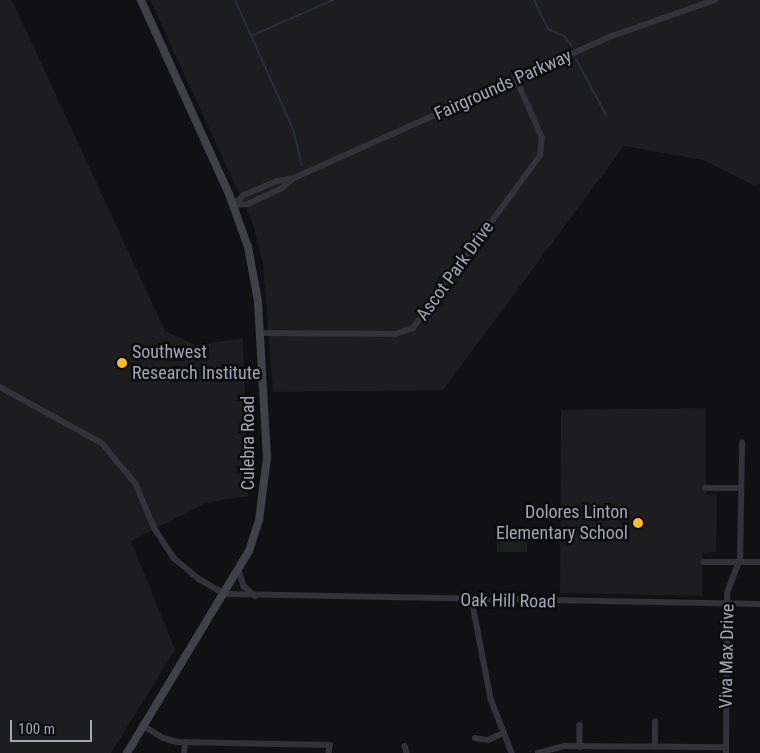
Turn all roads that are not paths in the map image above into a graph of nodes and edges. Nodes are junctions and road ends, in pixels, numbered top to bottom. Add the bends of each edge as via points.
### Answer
1 (142, 0) edge
2 (715, 0) edge
3 (516, 79) junction
4 (294, 178) junction
5 (233, 205) junction
6 (259, 333) junction
7 (0, 387) edge
8 (742, 443) dead end
9 (705, 488) dead end
10 (741, 488) junction
11 (704, 562) dead end
12 (739, 562) junction
13 (760, 562) edge
14 (239, 570) junction
15 (225, 594) junction
16 (255, 596) junction
17 (472, 600) junction
18 (727, 604) junction
19 (760, 604) edge
20 (655, 722) dead end
21 (580, 725) dead end
22 (144, 726) junction
23 (504, 733) junction
24 (475, 738) dead end
25 (185, 743) junction
26 (255, 744) junction
27 (580, 747) junction
28 (655, 747) junction
29 (726, 750) edge
30 (126, 753) edge
31 (184, 753) edge
32 (255, 753) edge
33 (330, 753) edge
34 (512, 753) edge
35 (538, 753) edge

1 - 5 main road, Culebra Road
2 - 3 street, Fairgrounds Parkway via 612,36
3 - 4 street, Fairgrounds Parkway
3 - 6 street, Ascot Park Drive via 542,138 540,156 413,328 396,334
4 - 5 street, Fairgrounds Parkway via 278,180 244,195
4 - 5 street, Fairgrounds Parkway via 282,188 248,204
5 - 6 main road, Culebra Road via 256,286
6 - 14 main road, Culebra Road via 266,474 257,528
7 - 15 street via 102,442 136,484 155,528 174,558 199,579
8 - 10 street, Viva Max Drive
9 - 10 street
10 - 12 street, Viva Max Drive
11 - 12 street
12 - 13 street
12 - 18 street, Viva Max Drive via 729,584
14 - 15 main road, Culebra Road
14 - 16 street via 244,587
15 - 16 street, Oak Hill Road
15 - 22 main road, Culebra Road
16 - 17 street, Oak Hill Road
17 - 18 street, Oak Hill Road
17 - 23 street via 491,699
18 - 19 street, Oak Hill Road
18 - 29 street, Viva Max Drive
20 - 28 street
21 - 27 street
22 - 25 street via 163,738
22 - 30 main road, Culebra Road
23 - 24 street via 488,740
23 - 34 street
25 - 26 street
25 - 31 street
26 - 32 street
26 - 33 street via 330,745
27 - 28 street
27 - 35 street via 553,747
28 - 29 street

